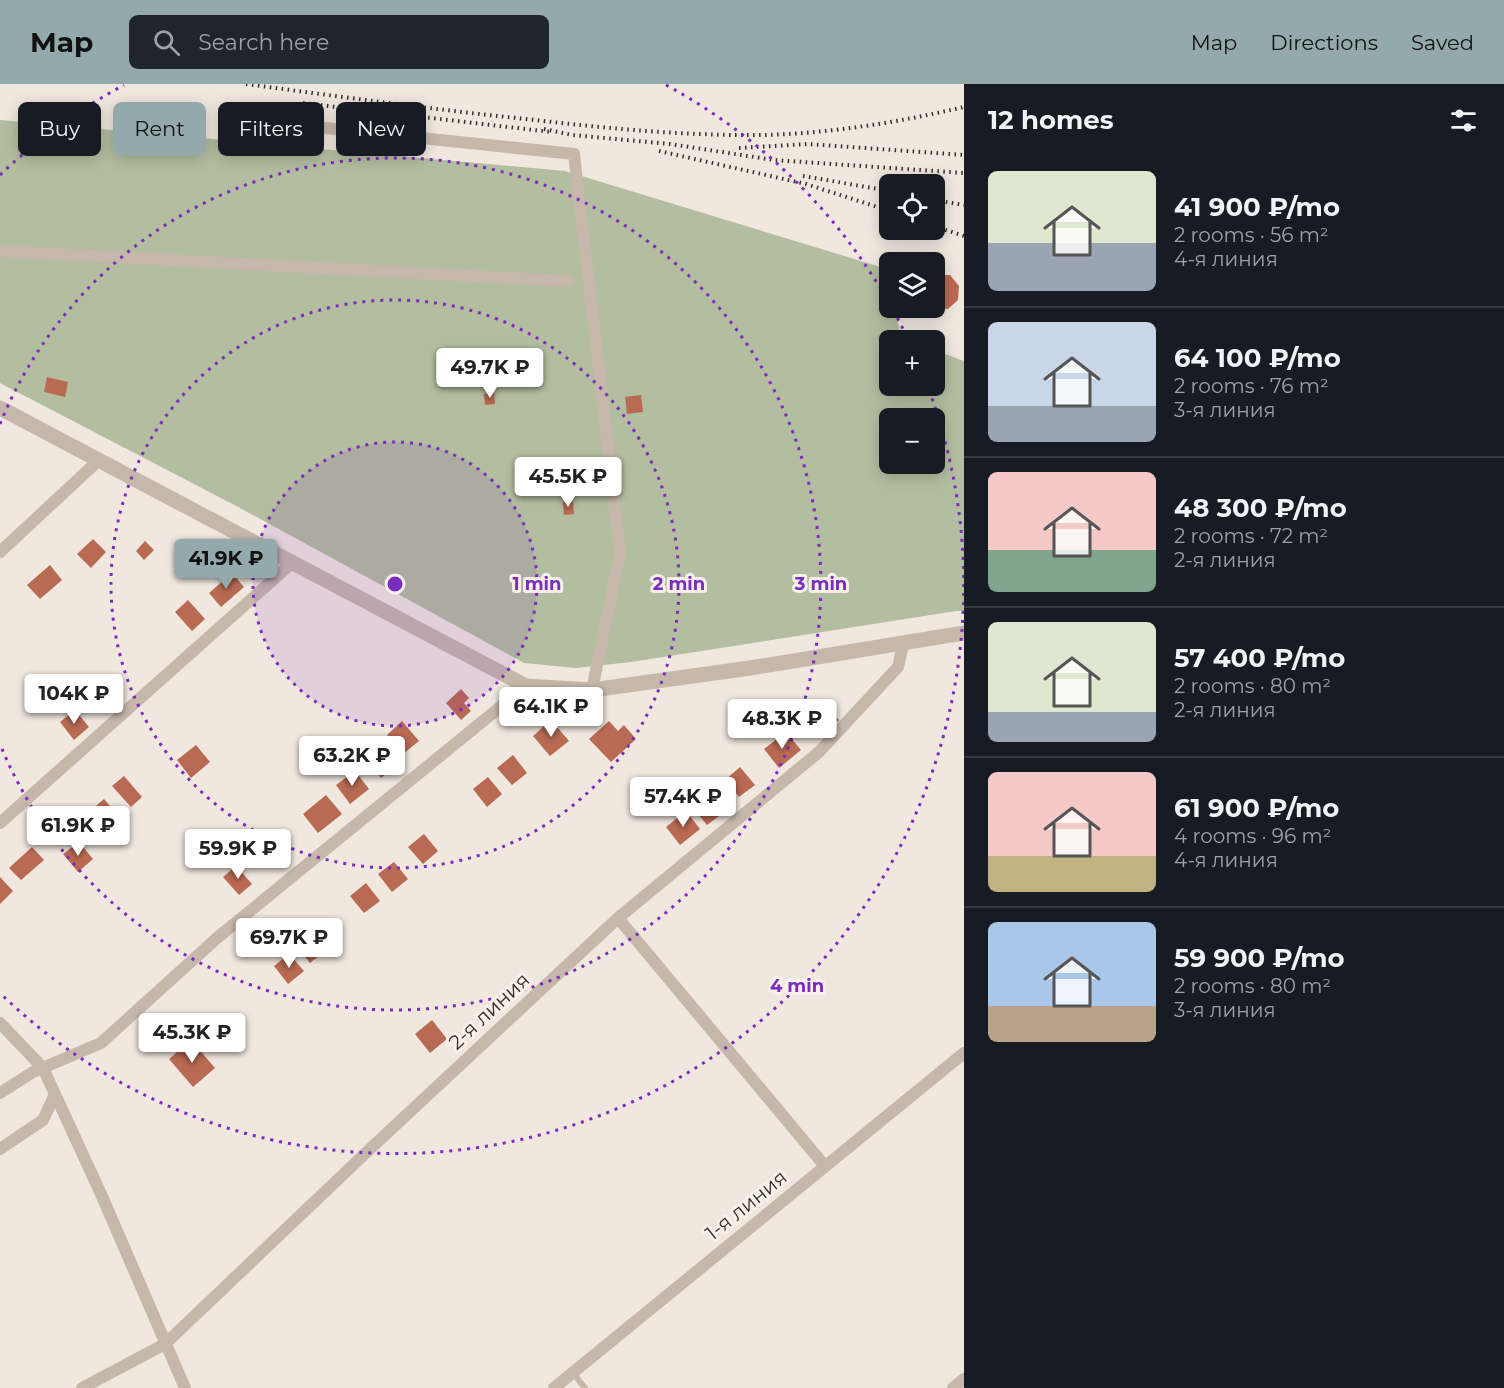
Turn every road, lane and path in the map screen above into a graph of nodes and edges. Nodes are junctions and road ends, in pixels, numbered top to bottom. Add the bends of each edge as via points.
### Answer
1 (324, 128) edge
2 (0, 251) edge
3 (568, 281) dead end
4 (0, 408) edge
5 (99, 460) junction
6 (0, 552) edge
7 (293, 562) junction
8 (964, 633) edge
9 (903, 645) junction
10 (526, 686) junction
11 (592, 690) junction
12 (0, 823) edge
13 (618, 918) junction
14 (0, 1023) edge
15 (964, 1053) edge
16 (43, 1068) junction
17 (0, 1093) edge
18 (55, 1094) junction
19 (0, 1149) edge
20 (824, 1166) junction
21 (165, 1344) junction
22 (572, 1373) junction
23 (964, 1379) edge
24 (82, 1388) edge
25 (185, 1388) edge
26 (554, 1388) edge
27 (585, 1388) edge
28 (953, 1388) edge

1 - 11 street via 574,154 620,553
2 - 3 street
4 - 5 street
5 - 6 street
5 - 7 street
7 - 10 street
7 - 12 street
8 - 9 street
9 - 11 street
9 - 13 street, 2-я линия via 898,667 819,752
10 - 11 street
10 - 16 street via 216,938 101,1043
13 - 20 street
13 - 21 street, 2-я линия
14 - 16 street
15 - 20 street, 1-я линия
16 - 17 street
16 - 18 street
18 - 19 street via 44,1120
18 - 21 street
20 - 22 street, 1-я линия
21 - 24 street, 2-я линия
21 - 25 street
22 - 26 street, 1-я линия
22 - 27 lane
23 - 28 street

